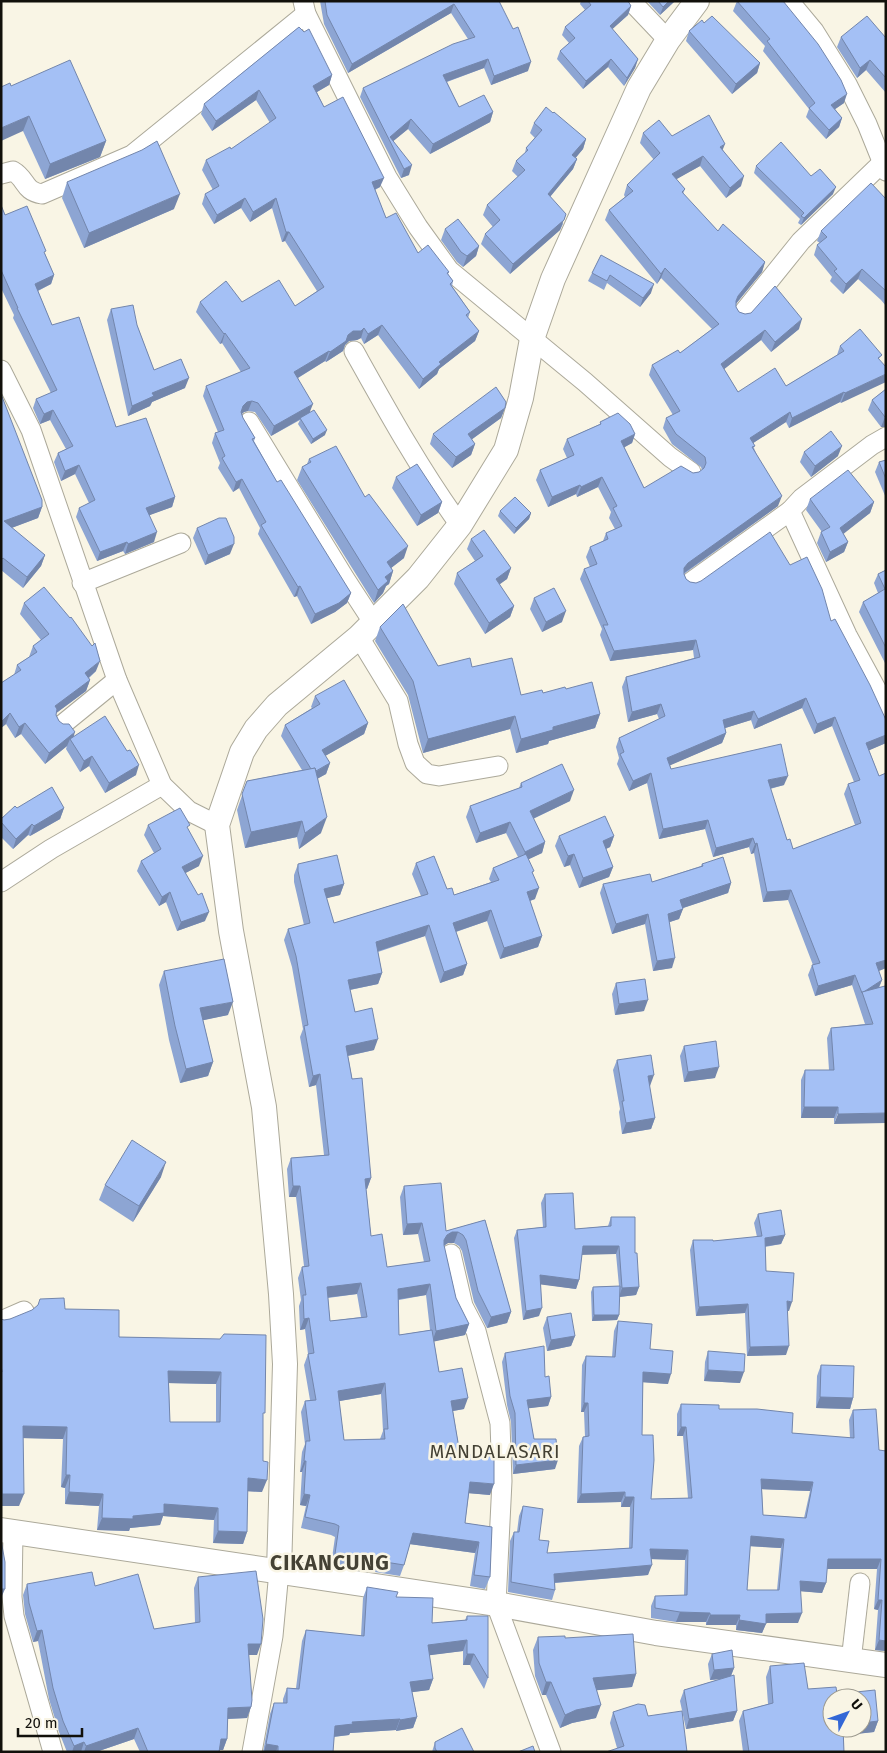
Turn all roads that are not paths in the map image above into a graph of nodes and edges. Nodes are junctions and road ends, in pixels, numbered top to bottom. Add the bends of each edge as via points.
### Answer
1 (631, 1) edge
2 (697, 1) edge
3 (789, 1) edge
4 (304, 8) edge
5 (668, 40) junction
6 (884, 167) edge
7 (1, 174) edge
8 (743, 313) edge
9 (532, 339) junction
10 (354, 351) dead end
11 (1, 370) edge
12 (249, 422) dead end
13 (886, 437) edge
14 (691, 472) edge
15 (790, 511) junction
16 (460, 524) junction
17 (181, 543) dead end
18 (691, 582) edge
19 (82, 583) junction
20 (366, 629) junction
21 (117, 680) junction
22 (886, 707) edge
23 (63, 724) edge
24 (498, 766) dead end
25 (162, 785) junction
26 (217, 825) junction
27 (1, 882) edge
28 (451, 1254) dead end
29 (24, 1311) edge
30 (1, 1321) edge
31 (7, 1531) edge
32 (278, 1571) junction
33 (860, 1583) dead end
34 (496, 1604) junction
35 (851, 1661) junction
36 (886, 1665) edge
37 (53, 1752) edge
38 (252, 1752) edge
39 (551, 1752) edge

1 - 5 street
2 - 5 street
3 - 6 street via 814,31 847,84
4 - 7 street via 132,155 42,194 30,190 13,170
4 - 9 street via 387,177 418,227 449,270
5 - 9 street via 639,88 553,279
6 - 8 street via 800,241
9 - 14 street
9 - 16 street via 521,398 506,450
10 - 16 street via 386,409
11 - 19 street via 31,430
12 - 20 street via 344,579
13 - 15 street via 802,498
15 - 18 street
15 - 22 street via 847,635
16 - 20 street via 418,578
17 - 19 street
19 - 21 street
20 - 24 street via 398,701 415,763 427,774 439,776
20 - 26 street via 277,705 256,729 242,752
21 - 23 street
21 - 25 street
25 - 26 street via 189,810
25 - 27 street
26 - 32 street via 231,931 264,1107 281,1294 285,1364
28 - 34 street via 463,1306 476,1331 500,1423 502,1481
29 - 30 street
31 - 32 street
31 - 37 street via 14,1616
32 - 34 street
32 - 38 street via 273,1636
33 - 35 street
34 - 35 street via 656,1633
34 - 39 street
35 - 36 street

